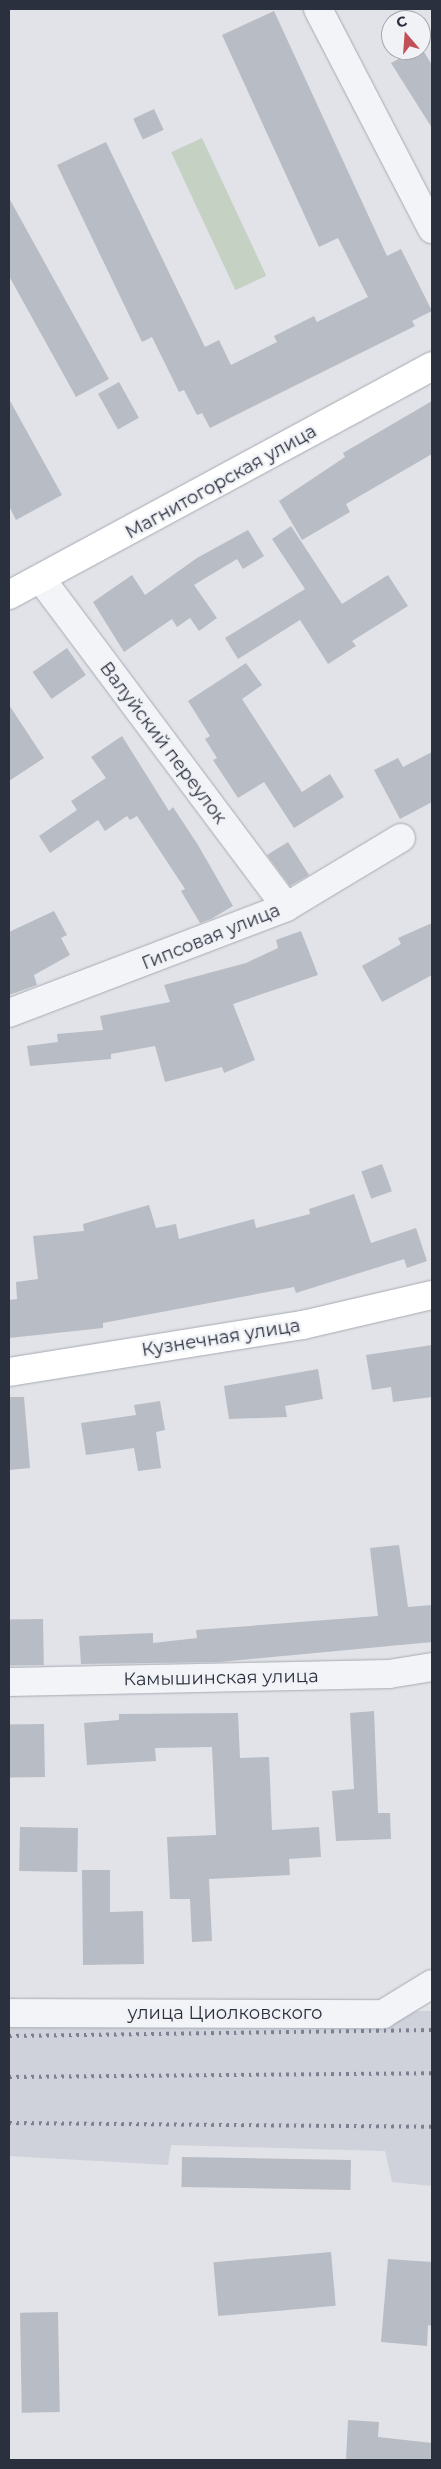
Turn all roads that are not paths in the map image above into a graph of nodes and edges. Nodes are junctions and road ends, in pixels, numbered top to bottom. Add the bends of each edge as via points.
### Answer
1 (318, 9) edge
2 (432, 226) edge
3 (432, 366) edge
4 (40, 579) junction
5 (9, 595) edge
6 (401, 838) dead end
7 (286, 907) junction
8 (9, 1013) edge
9 (432, 1295) edge
10 (9, 1372) edge
11 (432, 1667) edge
12 (9, 1682) edge
13 (432, 1984) edge
14 (9, 2013) edge

1 - 2 street
3 - 4 main road, Магнитогорская улица
4 - 5 main road, Магнитогорская улица
4 - 7 street, Валуйский переулок
6 - 7 street, Гипсовая улица
7 - 8 street, Гипсовая улица
9 - 10 main road, Кузнечная улица via 303,1325
11 - 12 street, Камышинская улица via 389,1674
13 - 14 street, улица Циолковского via 383,2014

